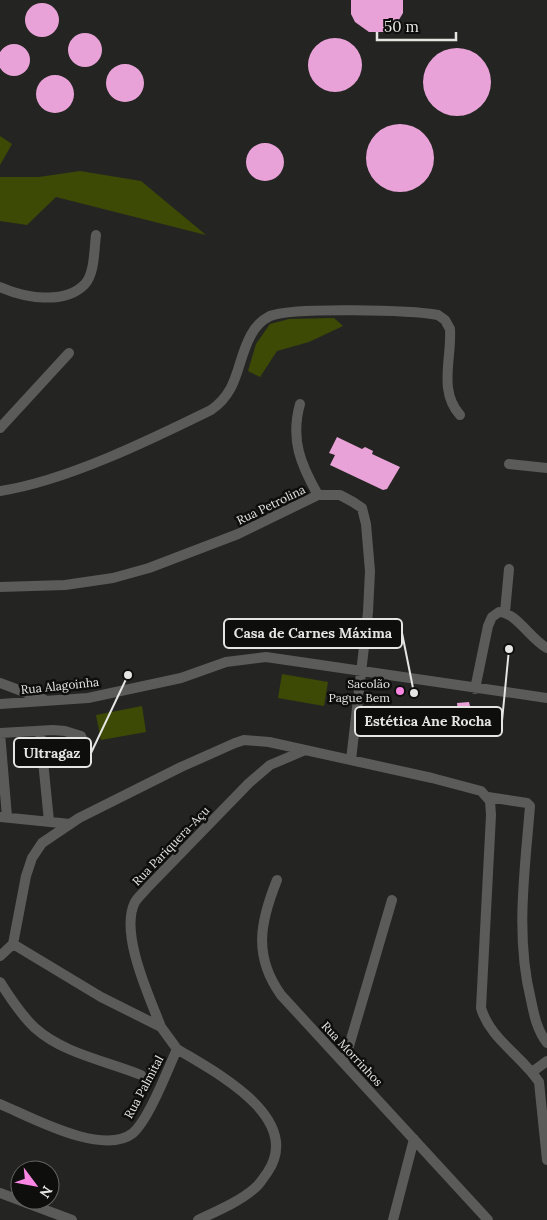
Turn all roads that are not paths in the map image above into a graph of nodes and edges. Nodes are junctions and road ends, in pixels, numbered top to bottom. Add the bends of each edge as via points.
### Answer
1 (96, 235) dead end
2 (0, 287) edge
3 (69, 353) dead end
4 (300, 404) dead end
5 (460, 414) dead end
6 (0, 428) edge
7 (509, 464) dead end
8 (547, 468) edge
9 (0, 491) edge
10 (318, 495) junction
11 (509, 569) dead end
12 (0, 587) edge
13 (505, 612) junction
14 (547, 648) edge
15 (361, 672) junction
16 (0, 683) edge
17 (475, 689) junction
18 (547, 698) edge
19 (46, 700) junction
20 (0, 704) edge
21 (40, 731) junction
22 (0, 733) edge
23 (87, 750) dead end
24 (304, 750) junction
25 (351, 760) junction
26 (488, 797) junction
27 (3, 817) edge
28 (49, 821) junction
29 (70, 824) junction
30 (277, 880) dead end
31 (392, 900) dead end
32 (13, 944) junction
33 (0, 956) edge
34 (0, 982) edge
35 (161, 1027) junction
36 (547, 1043) edge
37 (177, 1048) junction
38 (547, 1061) edge
39 (344, 1063) junction
40 (532, 1072) junction
41 (141, 1075) dead end
42 (0, 1104) edge
43 (414, 1139) junction
44 (547, 1160) edge
45 (0, 1193) edge
46 (72, 1220) edge
47 (198, 1220) edge
48 (393, 1220) edge
49 (488, 1220) edge

1 - 2 street via 90,273 85,284 78,288 46,298
3 - 6 street
4 - 10 street via 296,418 296,449
5 - 9 street via 452,405 447,391 450,328 438,315 360,312 270,316 251,333 224,402 119,452 16,489
7 - 8 street
10 - 12 street, Rua Petrolina via 238,534 149,568 88,583
10 - 15 street, Rua Petrolina via 340,495 354,502 362,508 366,524 370,579
11 - 13 street
13 - 14 street
13 - 17 street via 499,612 488,626
15 - 17 street, Rua Alagoinha
15 - 19 street, Rua Alagoinha via 284,658 247,658 152,685 88,698
15 - 25 street, Rua Petrolina
16 - 19 street
17 - 18 street, Rua Alagoinha
19 - 20 street, Rua Alagoinha
21 - 22 street
21 - 23 street via 75,733 85,740
21 - 28 street
22 - 27 street
24 - 25 street
24 - 29 street via 256,740 235,742
24 - 35 street, Rua Pariquera-Açu via 270,765 249,783 135,903 131,925 136,954
25 - 26 street via 481,791
26 - 36 street via 527,802 530,806 524,879 523,962 534,1015
26 - 40 street via 491,815 481,1008 491,1031
27 - 28 street
28 - 29 street
29 - 32 street via 42,843 32,858
30 - 39 street, Rua Morrinhos via 263,928 264,964 281,995
31 - 39 street
32 - 33 street
32 - 35 street, Rua Palmital via 101,997
34 - 41 street via 14,1004 45,1036 70,1049
35 - 37 street, Rua Palmital
37 - 42 street, Rua Palmital via 147,1113 134,1132 111,1142 87,1139
37 - 47 street via 255,1102 275,1134 276,1153 257,1187
38 - 40 street
39 - 43 street, Rua Morrinhos
40 - 44 street via 542,1095
43 - 48 street
43 - 49 street, Rua Morrinhos
45 - 46 street

